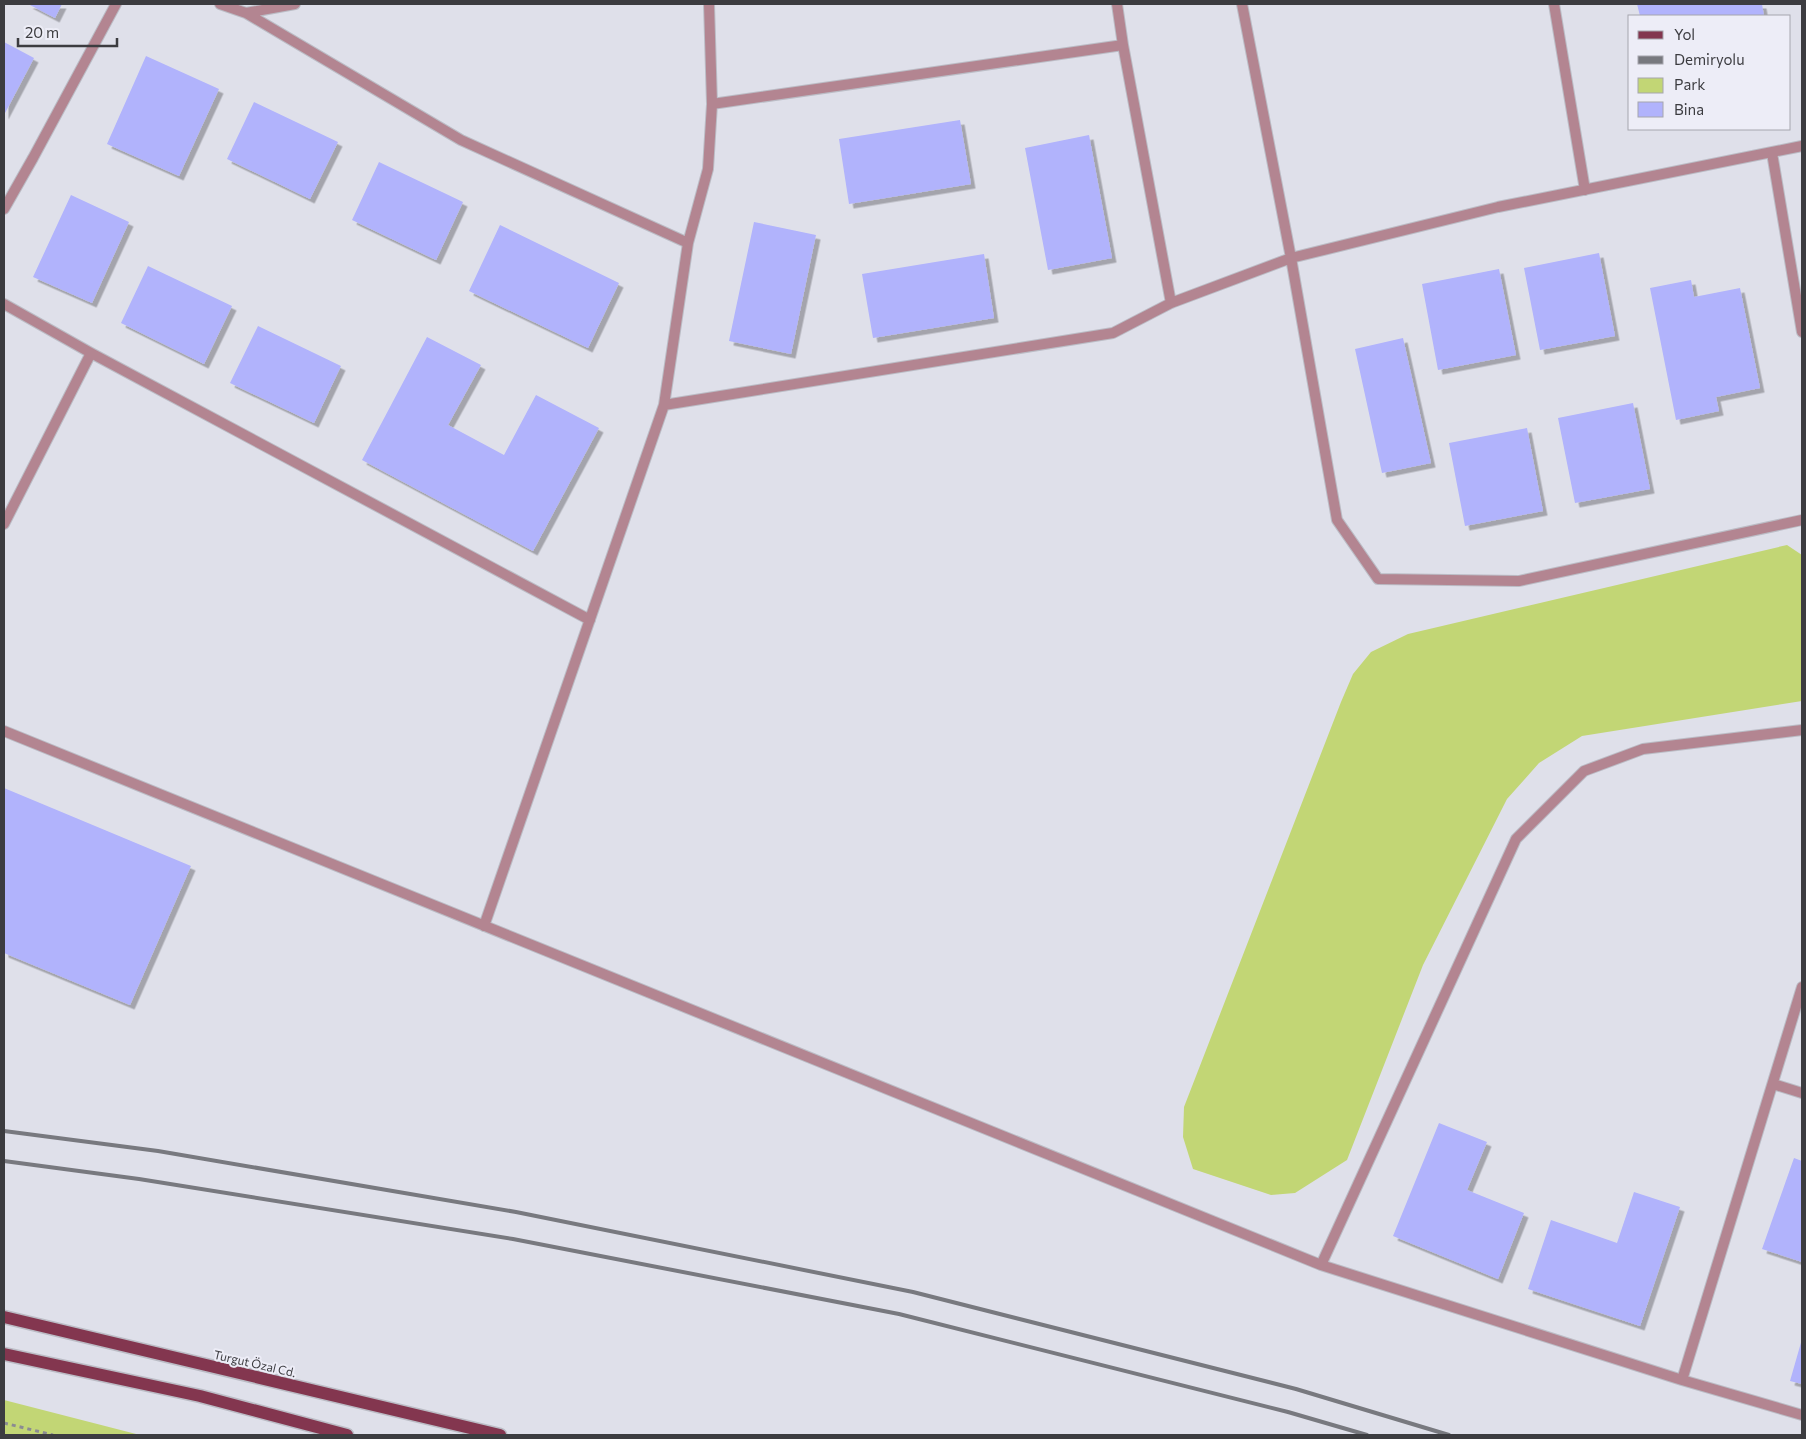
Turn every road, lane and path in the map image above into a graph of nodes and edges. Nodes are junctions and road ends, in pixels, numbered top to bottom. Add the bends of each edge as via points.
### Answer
1 (116, 4) edge
2 (220, 4) edge
3 (295, 4) edge
4 (709, 4) edge
5 (1117, 4) edge
6 (1242, 4) edge
7 (1554, 4) edge
8 (246, 13) junction
9 (1123, 44) junction
10 (712, 104) junction
11 (1802, 146) edge
12 (1772, 153) junction
13 (1585, 190) junction
14 (4, 209) edge
15 (688, 243) junction
16 (1291, 258) junction
17 (1171, 303) junction
18 (4, 304) edge
19 (1802, 332) edge
20 (91, 353) junction
21 (664, 405) junction
22 (1802, 520) edge
23 (4, 524) edge
24 (590, 620) junction
25 (1802, 730) edge
26 (4, 731) edge
27 (484, 926) junction
28 (1802, 987) edge
29 (1773, 1084) junction
30 (1802, 1093) edge
31 (1321, 1266) junction
32 (4, 1317) edge
33 (4, 1354) edge
34 (1682, 1380) junction
35 (1802, 1414) edge
36 (4, 1423) edge
37 (53, 1435) edge
38 (347, 1435) edge
39 (500, 1435) edge

1 - 14 street
2 - 8 street
3 - 8 street
4 - 10 street
5 - 9 street
6 - 16 street
7 - 13 street
8 - 15 street via 461,140
9 - 10 street
9 - 17 street
10 - 15 street via 708,169
11 - 12 street
12 - 13 street
12 - 19 street
13 - 16 street via 1498,207
15 - 21 street
16 - 17 street
16 - 22 street via 1337,520 1378,579 1519,581
17 - 21 street via 1113,333
18 - 20 street
20 - 23 street
20 - 24 street
21 - 24 street
24 - 27 street
25 - 31 street via 1643,749 1584,771 1516,840
26 - 27 street
27 - 31 street
28 - 29 street
29 - 30 street
29 - 34 street
31 - 34 street
32 - 39 main road, Turgut Özal Cd.
33 - 38 main road via 200,1396
34 - 35 street
36 - 37 path

